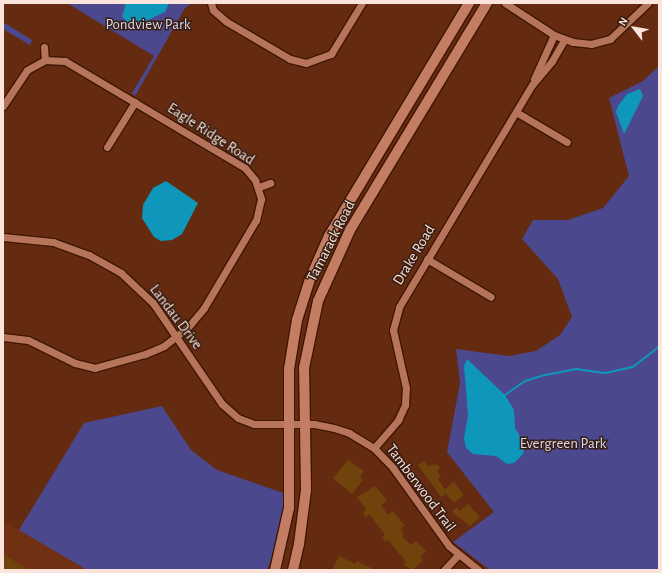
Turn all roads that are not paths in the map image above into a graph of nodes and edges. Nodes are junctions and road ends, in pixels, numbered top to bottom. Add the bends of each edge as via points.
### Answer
1 (211, 3) edge
2 (362, 3) edge
3 (469, 3) edge
4 (487, 3) edge
5 (505, 3) edge
6 (648, 3) edge
7 (554, 35) junction
8 (564, 40) junction
9 (44, 47) dead end
10 (45, 60) junction
11 (532, 85) junction
12 (135, 102) junction
13 (3, 106) edge
14 (516, 112) junction
15 (567, 142) dead end
16 (107, 147) dead end
17 (270, 183) dead end
18 (259, 187) junction
19 (3, 237) edge
20 (427, 259) junction
21 (491, 297) dead end
22 (3, 336) edge
23 (177, 337) junction
24 (303, 423) junction
25 (289, 424) junction
26 (374, 448) junction
27 (458, 555) junction
28 (275, 570) edge
29 (293, 570) edge
30 (444, 570) edge
31 (479, 570) edge

1 - 2 street via 213,10 226,22 279,53 306,63 331,54
3 - 25 street, Tamarack Road via 333,229 316,263 299,312 291,353
4 - 24 street, Tamarack Road via 350,230 331,268 309,335 304,368
5 - 7 street
6 - 8 street via 610,39 591,44
7 - 8 street
7 - 11 street, Drake Road
8 - 11 street, Drake Road via 552,61
9 - 10 street
10 - 12 street, Eagle Ridge Road via 55,59 73,65
10 - 13 street via 27,70
11 - 14 street, Drake Road
12 - 16 street
12 - 18 street, Eagle Ridge Road via 245,168
14 - 15 street
14 - 20 street, Drake Road
17 - 18 street
18 - 23 street, Eagle Ridge Road via 261,199 256,220 204,308
19 - 23 street, Landau Drive via 53,242 105,262 136,286
20 - 21 street
20 - 26 street, Drake Road via 399,307 394,322 394,338 406,388 405,405 398,420
22 - 23 street, Eagle Ridge Road via 28,340 75,363 95,368 145,354
23 - 25 street, Landau Drive via 232,414 254,424
24 - 25 street, Tamberwood Trail
24 - 26 street, Tamberwood Trail via 349,433
24 - 29 street, Tamarack Road via 304,512
25 - 28 street, Tamarack Road via 289,508
26 - 27 street, Tamberwood Trail via 393,468 432,526
27 - 30 street
27 - 31 street, Tamberwood Trail

